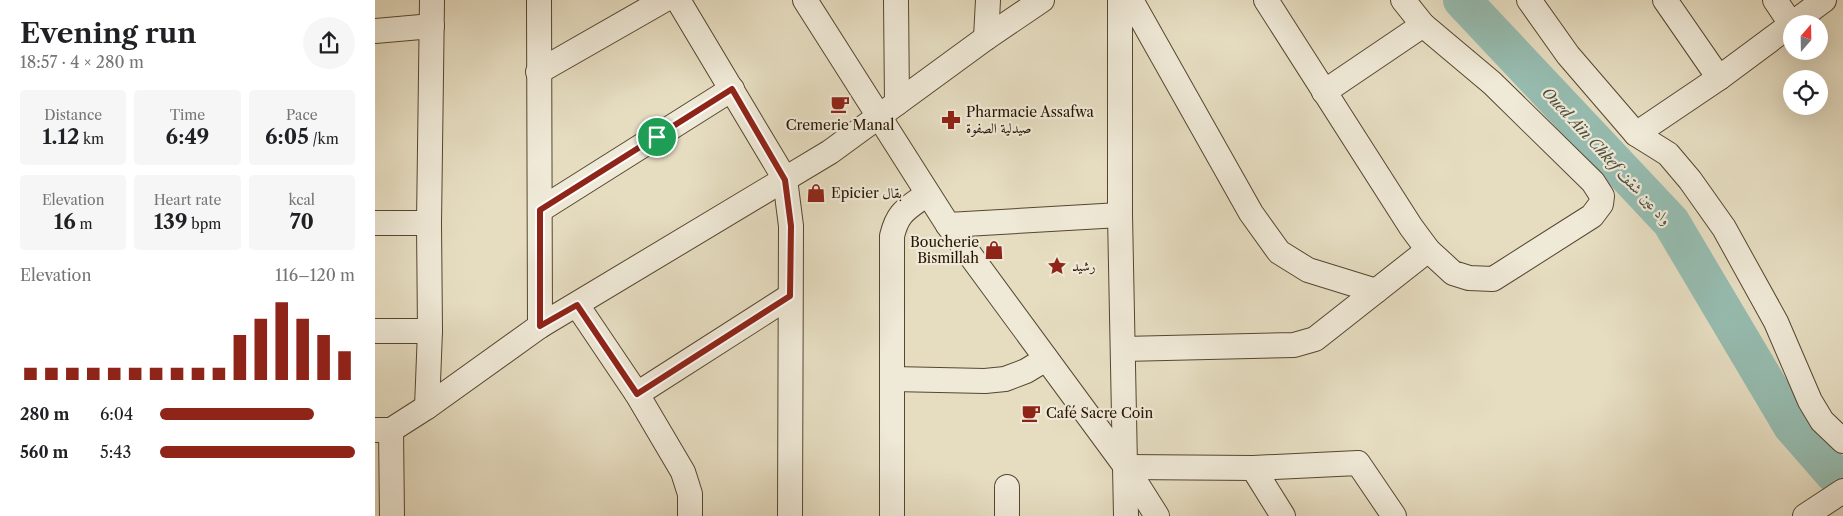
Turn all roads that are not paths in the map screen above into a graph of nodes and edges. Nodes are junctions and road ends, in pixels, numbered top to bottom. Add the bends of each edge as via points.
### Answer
1 (432, 0) edge
2 (539, 0) edge
3 (664, 0) edge
4 (679, 0) edge
5 (805, 0) edge
6 (896, 0) edge
7 (988, 0) edge
8 (1041, 0) edge
9 (1120, 0) edge
10 (1131, 0) edge
11 (1266, 0) edge
12 (1403, 0) edge
13 (1529, 0) edge
14 (1665, 0) edge
15 (1775, 0) edge
16 (1824, 0) edge
17 (1785, 15) edge
18 (1803, 15) edge
19 (1423, 25) junction
20 (432, 26) junction
21 (1783, 30) edge
22 (375, 31) edge
23 (986, 38) junction
24 (538, 72) junction
25 (1719, 78) junction
26 (732, 89) junction
27 (1324, 92) junction
28 (897, 103) junction
29 (878, 118) junction
30 (1636, 134) junction
31 (785, 180) junction
32 (927, 194) junction
33 (540, 210) junction
34 (1121, 215) junction
35 (375, 223) edge
36 (429, 223) junction
37 (947, 226) junction
38 (1428, 250) junction
39 (1375, 291) junction
40 (790, 296) junction
41 (577, 305) junction
42 (540, 326) junction
43 (375, 331) edge
44 (430, 331) junction
45 (1123, 349) junction
46 (1046, 359) junction
47 (893, 379) junction
48 (637, 394) junction
49 (427, 407) junction
50 (383, 430) edge
51 (1843, 441) edge
52 (1126, 467) junction
53 (1253, 468) junction
54 (1007, 487) dead end
55 (1841, 492) edge
56 (392, 516) edge
57 (690, 516) edge
58 (790, 516) edge
59 (892, 516) edge
60 (1007, 516) edge
61 (1126, 516) edge
62 (1157, 516) edge
63 (1283, 516) edge
64 (1394, 516) edge
65 (1805, 516) edge

1 - 20 street
2 - 24 street
3 - 24 street
4 - 26 street
5 - 29 street
6 - 28 street
7 - 23 street
8 - 23 street
9 - 34 street
10 - 39 street via 1251,213 1279,252 1308,270
11 - 27 street
12 - 19 street
13 - 30 street via 1567,55
14 - 25 street
15 - 17 street
16 - 18 street
19 - 27 street
19 - 38 street via 1492,83 1593,182 1602,196 1593,216 1493,279 1469,278 1453,272
20 - 22 street
20 - 36 street
21 - 25 street
23 - 28 street
24 - 33 street
25 - 30 street
26 - 31 street
26 - 33 street
27 - 38 street
28 - 29 street
29 - 31 street
29 - 32 street
30 - 51 street via 1668,154 1725,228 1776,322 1810,401 1822,421
31 - 40 street via 791,226
31 - 41 street
32 - 37 street
32 - 47 street via 900,214 892,236
33 - 42 street
34 - 37 street
34 - 45 street
35 - 36 street
36 - 44 street
37 - 46 street
38 - 39 street
39 - 45 street via 1315,339 1294,345
40 - 48 street
40 - 58 street
41 - 42 street
41 - 48 street
42 - 49 street
43 - 44 street
44 - 49 street
45 - 52 street
46 - 47 street via 1005,379
46 - 52 street
47 - 59 street
48 - 57 street via 683,472 690,494
49 - 50 street
50 - 56 street
52 - 53 street
52 - 61 street
52 - 62 street
53 - 63 street
53 - 64 street via 1358,463
54 - 60 street
55 - 65 street

